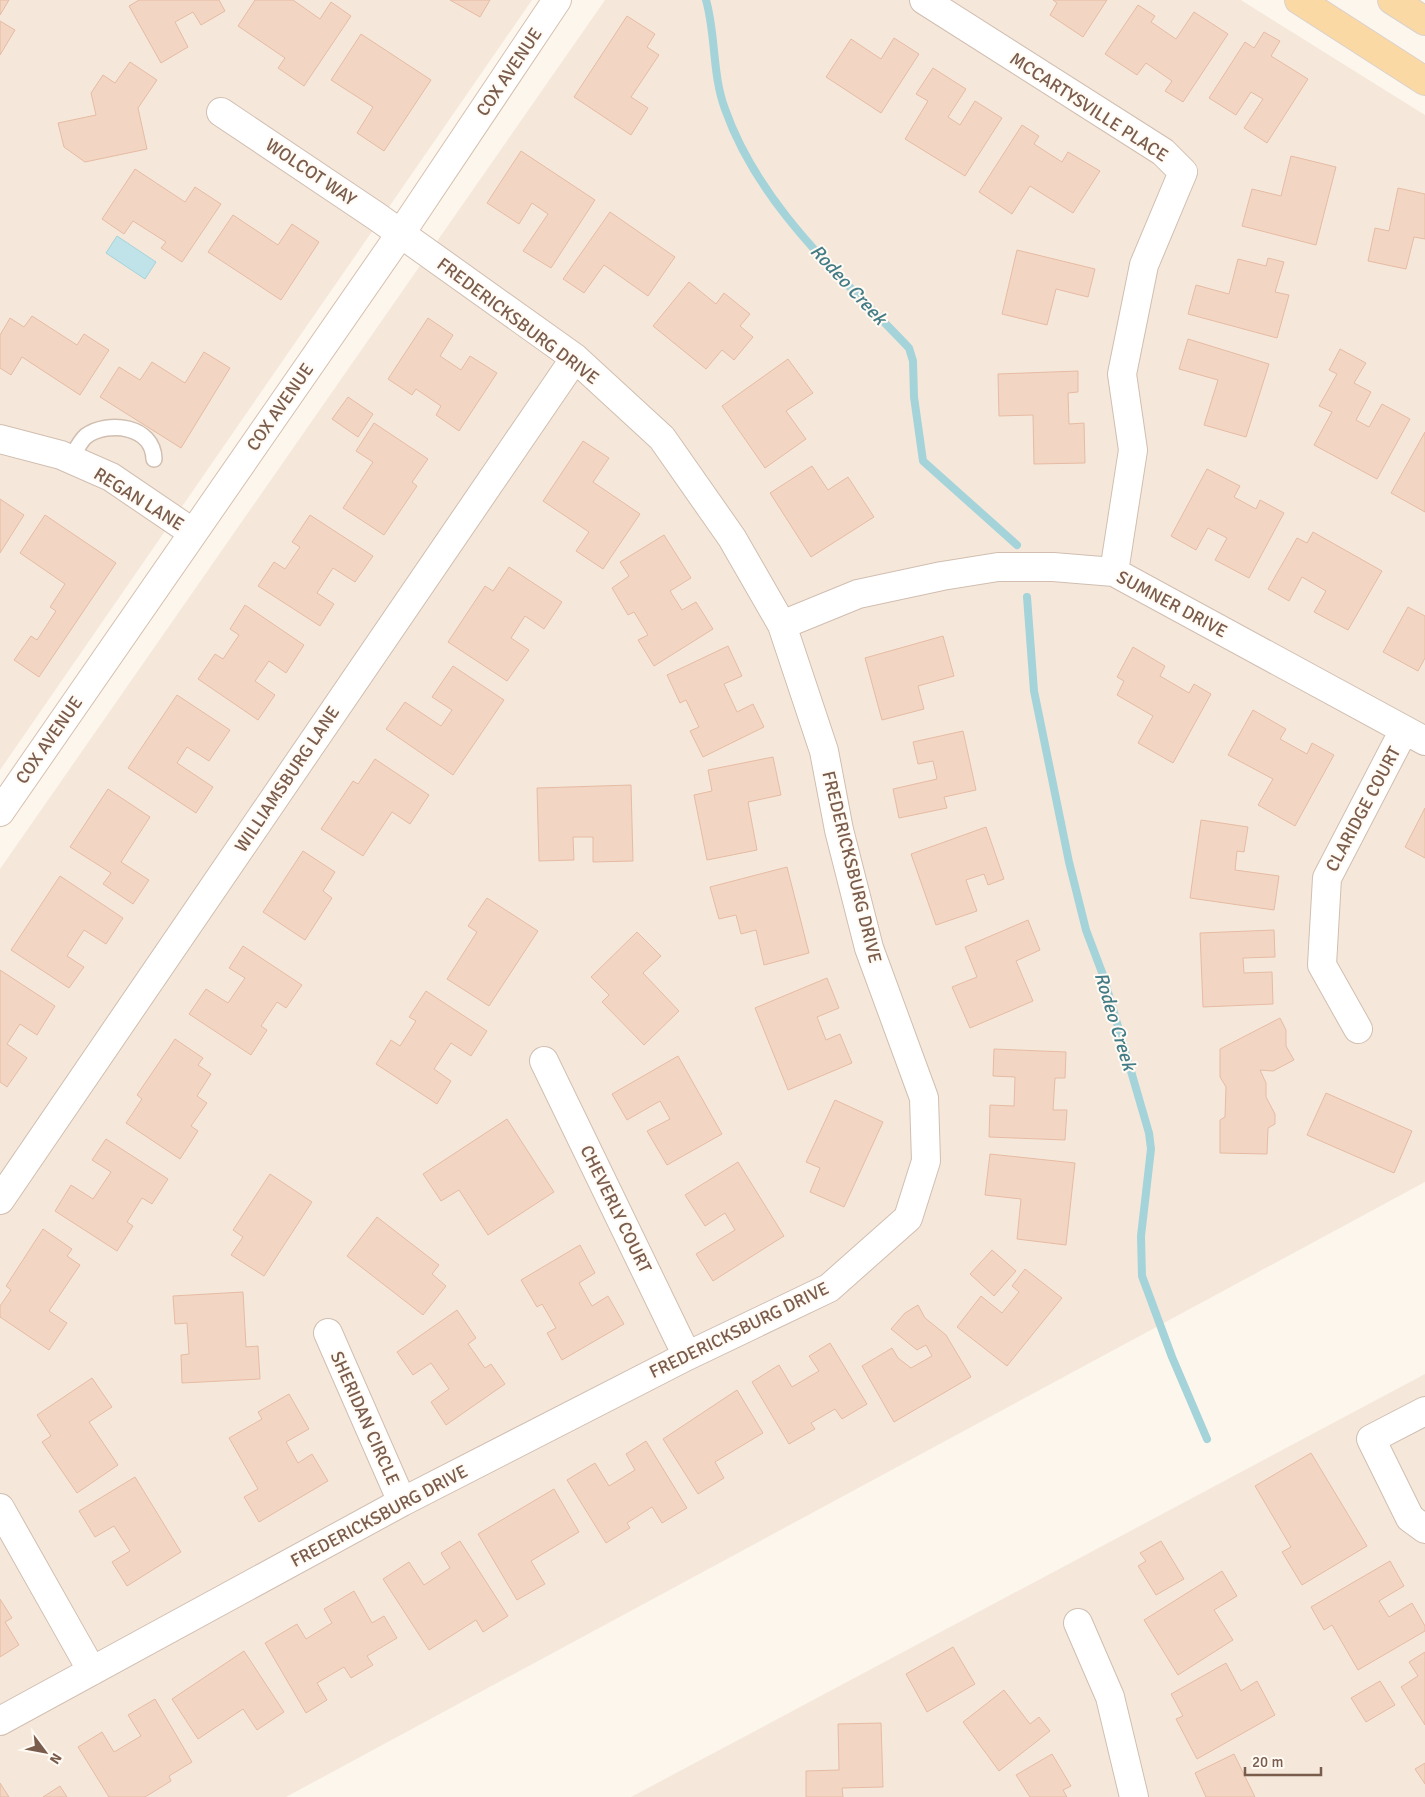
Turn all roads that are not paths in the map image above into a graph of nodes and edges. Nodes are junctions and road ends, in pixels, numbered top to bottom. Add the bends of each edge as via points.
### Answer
1 (557, 0) edge
2 (924, 0) edge
3 (1299, 0) edge
4 (1392, 0) edge
5 (1425, 22) edge
6 (1425, 81) edge
7 (221, 112) dead end
8 (401, 233) junction
9 (575, 358) junction
10 (0, 439) edge
11 (71, 459) junction
12 (154, 459) dead end
13 (192, 532) junction
14 (1114, 572) junction
15 (782, 625) junction
16 (1414, 736) edge
17 (0, 812) edge
18 (1358, 1029) dead end
19 (544, 1061) dead end
20 (0, 1200) edge
21 (328, 1333) dead end
22 (687, 1356) junction
23 (1425, 1411) edge
24 (402, 1502) junction
25 (0, 1508) edge
26 (1425, 1529) edge
27 (1078, 1623) dead end
28 (92, 1671) junction
29 (0, 1721) edge
30 (1134, 1797) edge

1 - 8 street, COX AVENUE
2 - 14 street, MCCARTYSVILLE PLACE via 1163,152 1183,172 1144,265 1122,374 1133,450
3 - 6 main road
4 - 5 main road
7 - 8 street, WOLCOT WAY
8 - 9 street, FREDERICKSBURG DRIVE
8 - 13 street, COX AVENUE
9 - 15 street, FREDERICKSBURG DRIVE via 662,438 732,538
9 - 20 street, WILLIAMSBURG LANE
10 - 11 street, REGAN LANE
11 - 12 lane via 84,437 101,428 115,426 144,437 154,450
11 - 13 street, REGAN LANE via 111,478
13 - 17 street, COX AVENUE
14 - 15 street, SUMNER DRIVE via 998,567 858,594
14 - 16 street, SUMNER DRIVE
15 - 22 street, FREDERICKSBURG DRIVE via 824,751 839,830 869,948 924,1098 926,1161 908,1218 829,1288
16 - 18 street, CLARIDGE COURT via 1327,878 1322,965
19 - 22 street, CHEVERLY COURT
21 - 24 street, SHERIDAN CIRCLE
22 - 24 street, FREDERICKSBURG DRIVE
23 - 26 street via 1371,1439 1410,1518
24 - 28 street, FREDERICKSBURG DRIVE
25 - 28 street
27 - 30 street via 1110,1697
28 - 29 street, FREDERICKSBURG DRIVE

